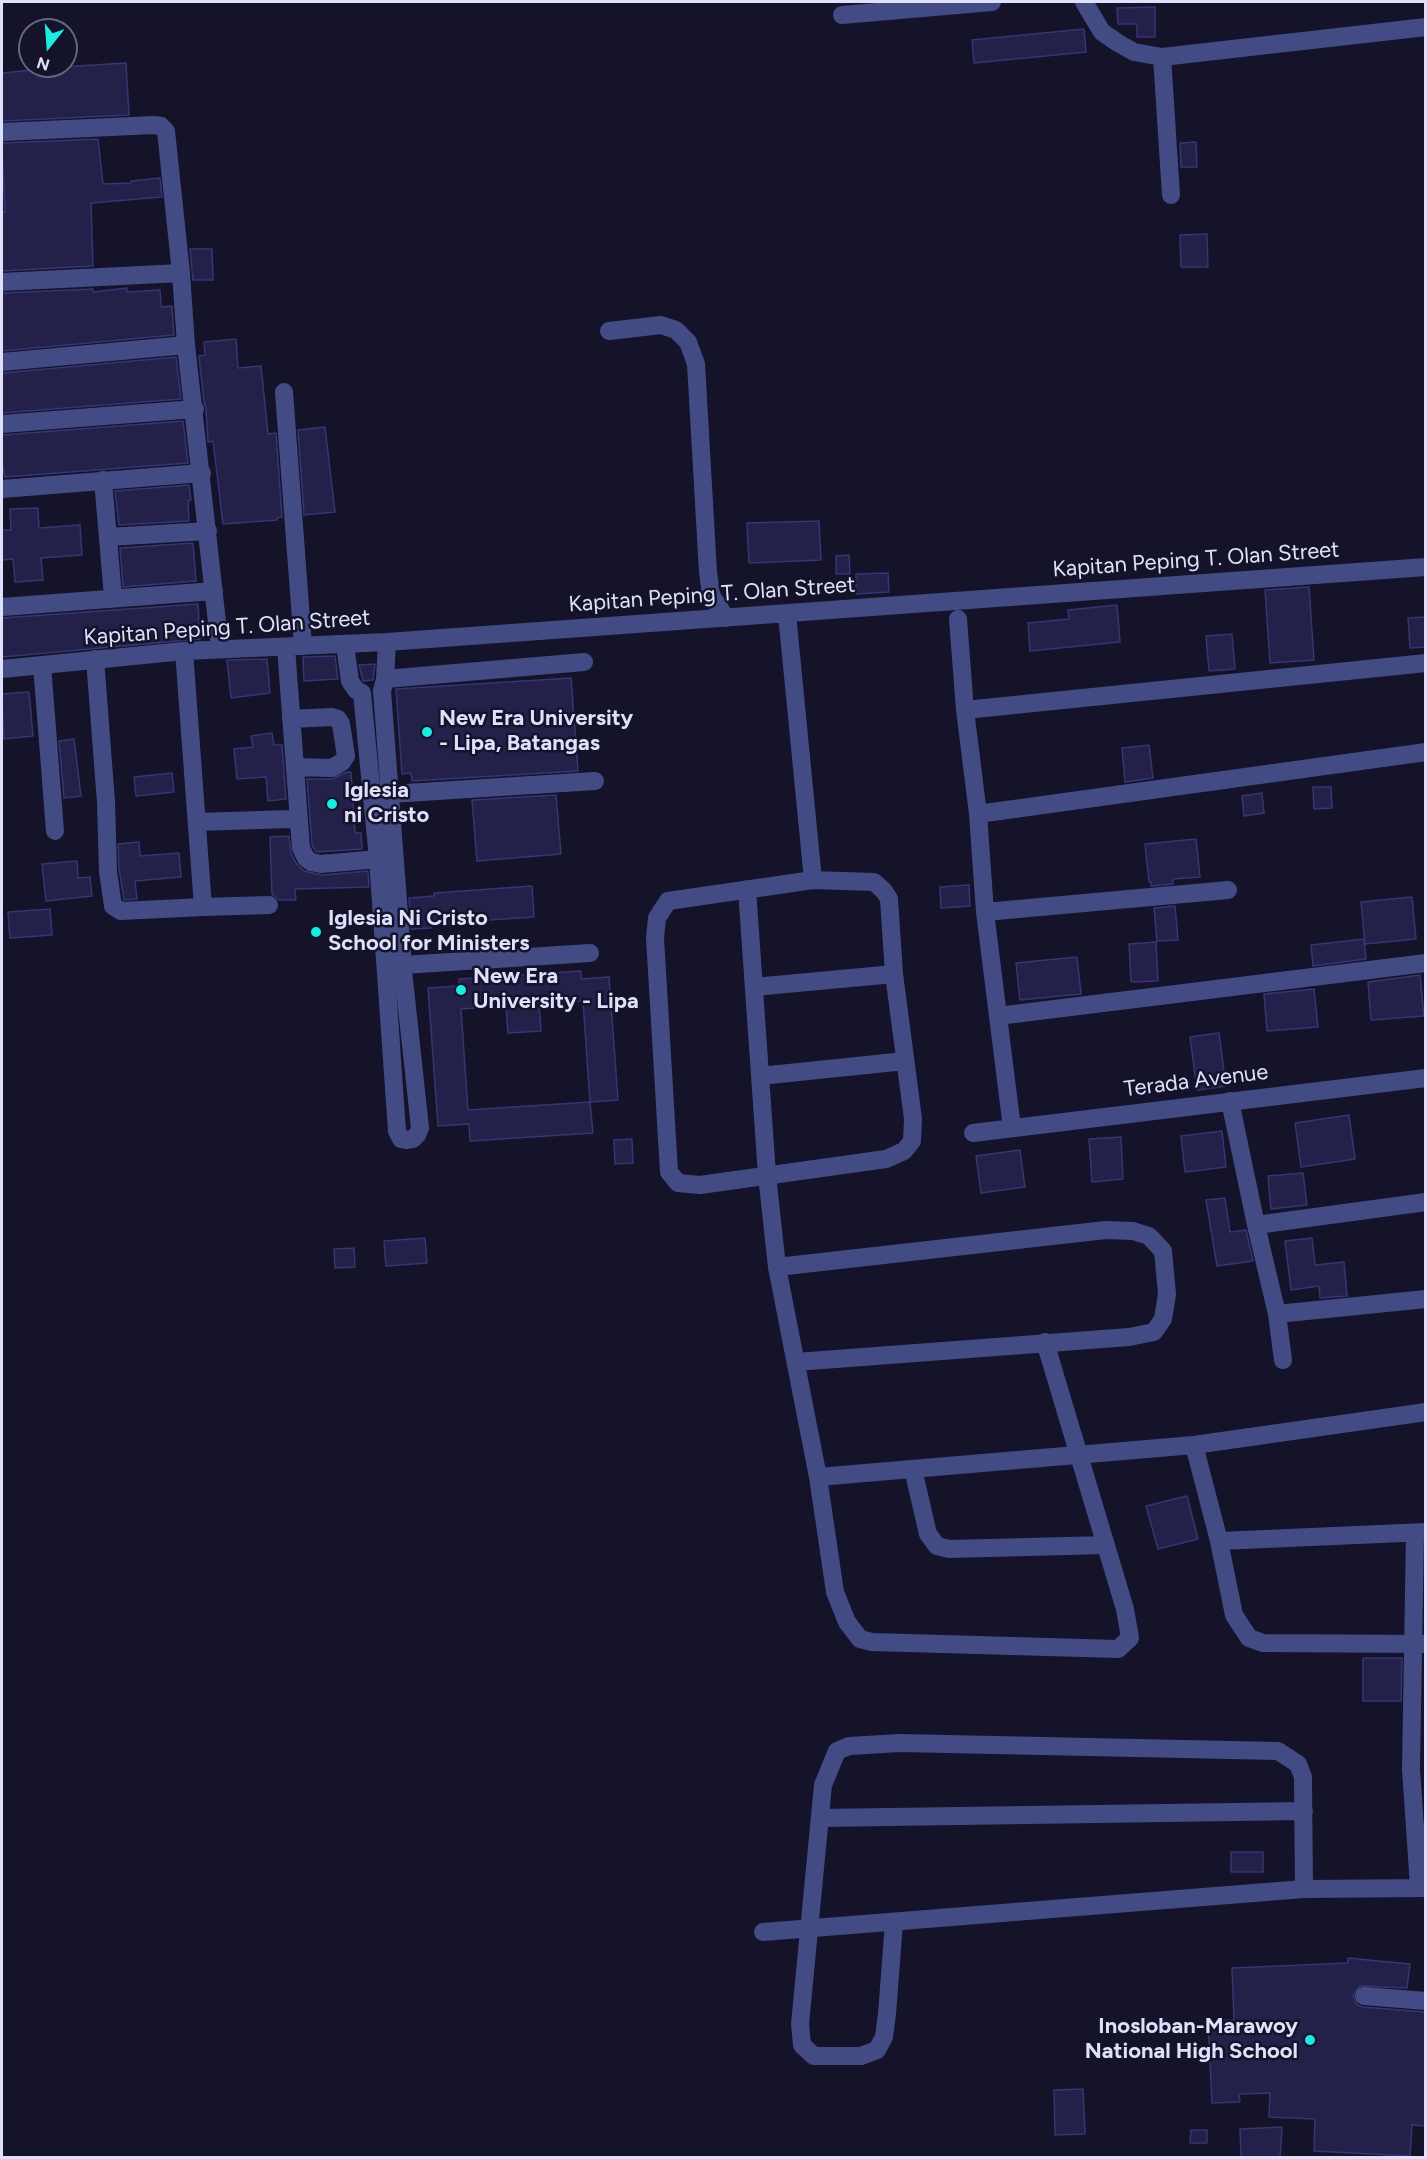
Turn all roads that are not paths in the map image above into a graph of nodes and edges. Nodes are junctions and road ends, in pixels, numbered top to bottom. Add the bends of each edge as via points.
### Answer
1 (992, 2) edge
2 (1084, 2) edge
3 (842, 15) dead end
4 (1425, 27) edge
5 (1162, 57) junction
6 (2, 132) edge
7 (1171, 195) dead end
8 (181, 273) junction
9 (2, 282) edge
10 (609, 331) dead end
11 (186, 345) junction
12 (2, 362) edge
13 (284, 392) dead end
14 (195, 409) junction
15 (2, 424) edge
16 (202, 473) junction
17 (104, 480) junction
18 (2, 489) edge
19 (208, 531) junction
20 (108, 537) junction
21 (1425, 567) edge
22 (214, 591) junction
23 (113, 597) junction
24 (2, 607) edge
25 (788, 614) junction
26 (726, 618) junction
27 (958, 619) dead end
28 (387, 642) junction
29 (345, 645) junction
30 (295, 647) junction
31 (220, 649) junction
32 (184, 651) junction
33 (95, 659) junction
34 (584, 662) dead end
35 (1425, 663) edge
36 (42, 665) junction
37 (2, 669) edge
38 (384, 685) junction
39 (362, 693) junction
40 (965, 710) junction
41 (291, 719) junction
42 (1425, 752) edge
43 (295, 766) junction
44 (595, 781) dead end
45 (390, 794) junction
46 (978, 814) junction
47 (291, 819) dead end
48 (197, 822) junction
49 (55, 831) dead end
50 (387, 859) junction
51 (813, 880) junction
52 (747, 889) junction
53 (1228, 890) dead end
54 (269, 905) dead end
55 (203, 907) junction
56 (985, 912) junction
57 (590, 953) dead end
58 (1425, 963) edge
59 (894, 974) junction
60 (398, 976) junction
61 (754, 987) junction
62 (998, 1016) junction
63 (905, 1061) junction
64 (760, 1076) junction
65 (1425, 1078) edge
66 (1230, 1101) junction
67 (1012, 1128) junction
68 (972, 1133) dead end
69 (767, 1175) junction
70 (1425, 1202) edge
71 (1256, 1225) junction
72 (777, 1267) junction
73 (1425, 1299) edge
74 (1277, 1314) junction
75 (1046, 1342) junction
76 (1283, 1360) dead end
77 (796, 1362) junction
78 (1425, 1412) edge
79 (1194, 1445) junction
80 (1078, 1455) junction
81 (913, 1469) junction
82 (818, 1477) junction
83 (1420, 1532) edge
84 (1219, 1541) junction
85 (1106, 1545) junction
86 (1420, 1644) edge
87 (1418, 1770) edge
88 (1304, 1811) junction
89 (820, 1818) junction
90 (1422, 1888) edge
91 (1304, 1889) junction
92 (894, 1922) junction
93 (810, 1929) junction
94 (763, 1932) dead end
95 (1364, 1996) dead end
96 (1425, 2001) edge

1 - 3 street
2 - 5 street via 1102,32 1118,44 1134,52
4 - 5 street
5 - 7 street
6 - 8 street via 161,126 166,131
8 - 9 street
8 - 11 street
10 - 26 street via 661,325 676,330 688,342 696,364 709,583 711,595
11 - 12 street
11 - 14 street
13 - 30 street
14 - 15 street
14 - 16 street
16 - 17 street
16 - 19 street
17 - 18 street
17 - 20 street
19 - 20 street
19 - 22 street
20 - 23 street
21 - 25 street, Kapitan Peping T. Olan Street
22 - 23 street
22 - 31 street
23 - 24 street
25 - 26 street, Kapitan Peping T. Olan Street
25 - 51 street
26 - 28 street, Kapitan Peping T. Olan Street
27 - 40 street
28 - 29 street, Kapitan Peping T. Olan Street
28 - 38 street
29 - 30 street, Kapitan Peping T. Olan Street
29 - 39 street via 350,681
30 - 31 street, Kapitan Peping T. Olan Street
30 - 41 street
31 - 32 street, Kapitan Peping T. Olan Street
32 - 33 street, Kapitan Peping T. Olan Street
32 - 48 street
33 - 36 street, Kapitan Peping T. Olan Street
33 - 55 street via 113,906 121,911
34 - 38 street
35 - 40 street
36 - 37 street, Kapitan Peping T. Olan Street
36 - 49 street
38 - 39 street
38 - 45 street
39 - 50 street
40 - 46 street
41 - 43 street
41 - 43 street via 338,719 346,756 332,768
42 - 46 street
43 - 50 street via 301,848 306,858 321,864
44 - 45 street
45 - 50 street
46 - 56 street
47 - 48 street
48 - 55 street
50 - 60 street
51 - 52 street
51 - 59 street via 874,882 884,891 889,899
52 - 61 street
52 - 69 street via 668,901 657,918 669,1173 678,1183 700,1185
53 - 56 street
54 - 55 street
56 - 62 street
57 - 60 street
58 - 62 street
59 - 61 street
59 - 63 street
60 - 60 street via 397,1131 401,1138 413,1139 420,1128
61 - 64 street
62 - 67 street
63 - 64 street
63 - 69 street via 913,1119 912,1141 904,1151 886,1159
64 - 69 street
65 - 66 street, Terada Avenue
66 - 67 street, Terada Avenue
66 - 71 street
67 - 68 street, Terada Avenue
69 - 72 street
70 - 71 street
71 - 74 street
72 - 75 street via 1106,1230 1149,1236 1163,1251 1167,1294 1163,1319 1154,1332
72 - 77 street
73 - 74 street
74 - 76 street
75 - 77 street
75 - 80 street
77 - 82 street
78 - 79 street
79 - 80 street
79 - 84 street
80 - 81 street
80 - 85 street
81 - 82 street
81 - 85 street via 928,1534 937,1546 949,1549
82 - 85 street via 835,1592 847,1622 860,1639 872,1642 1118,1649 1131,1638
83 - 84 street
83 - 86 street
84 - 86 street via 1234,1615 1249,1638 1263,1643
86 - 87 street
87 - 90 street
88 - 89 street
88 - 89 street via 1303,1778 1298,1764 1278,1751 900,1743 849,1746 837,1751 823,1785
88 - 91 street
89 - 93 street
90 - 91 street
91 - 92 street
92 - 93 street
92 - 93 street via 884,2037 877,2050 861,2056 814,2056 802,2044 800,2024
93 - 94 street
95 - 96 street

